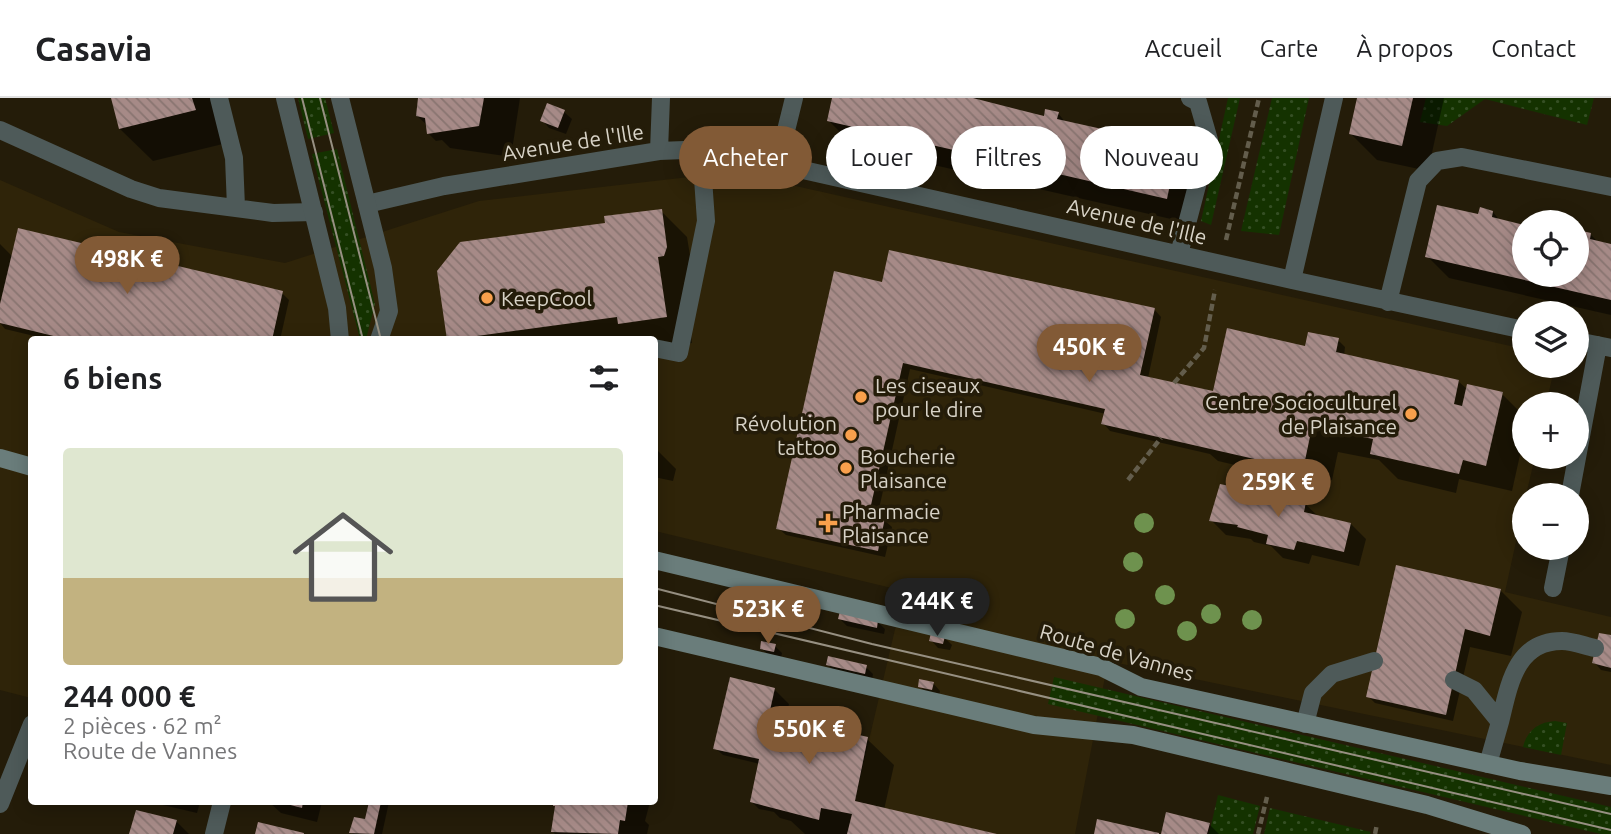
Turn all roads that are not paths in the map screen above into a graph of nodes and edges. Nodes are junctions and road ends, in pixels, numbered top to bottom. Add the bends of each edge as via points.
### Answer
1 (219, 98) edge
2 (285, 98) edge
3 (341, 98) edge
4 (661, 98) edge
5 (794, 98) edge
6 (1190, 98) edge
7 (1334, 98) edge
8 (787, 126) edge
9 (0, 130) edge
10 (659, 151) junction
11 (679, 151) edge
12 (812, 171) edge
13 (1611, 187) edge
14 (704, 189) edge
15 (367, 204) junction
16 (236, 207) junction
17 (314, 212) junction
18 (1180, 254) junction
19 (1292, 280) junction
20 (1388, 302) junction
21 (1512, 328) edge
22 (340, 336) edge
23 (380, 336) edge
24 (1605, 346) edge
25 (658, 349) edge
26 (0, 458) edge
27 (28, 465) edge
28 (1573, 483) edge
29 (1559, 560) edge
30 (658, 561) edge
31 (1553, 588) dead end
32 (658, 637) edge
33 (1595, 648) dead end
34 (1374, 661) dead end
35 (1454, 680) dead end
36 (1500, 722) junction
37 (1305, 724) junction
38 (28, 734) edge
39 (1488, 764) junction
40 (1611, 786) edge
41 (0, 804) edge
42 (221, 805) edge
43 (214, 834) edge
44 (1522, 834) edge

1 - 16 street via 234,158
2 - 17 street
3 - 15 street
4 - 10 street
5 - 8 street
6 - 18 street via 1198,102 1209,139
7 - 19 street
9 - 16 street via 159,198
10 - 11 street, Avenue de l'Ille
10 - 15 street, Avenue de l'Ille via 444,186
12 - 18 street, Avenue de l'Ille
13 - 20 street via 1462,157 1437,161 1418,181
14 - 25 street via 706,221 678,353
15 - 23 street via 389,311
16 - 17 street via 274,213
17 - 22 street
18 - 19 street, Avenue de l'Ille
19 - 20 street, Avenue de l'Ille
20 - 21 street, Avenue de l'Ille
24 - 28 street
26 - 27 main road
29 - 31 street
30 - 37 main road, Route de Vannes via 1101,667 1141,687
32 - 44 main road via 1034,725 1133,735 1427,805
33 - 36 street via 1565,641 1538,646 1514,669
34 - 37 street via 1332,674 1313,693
35 - 36 street via 1475,690
36 - 39 street
37 - 39 main road, Route de Vannes
38 - 41 street
39 - 40 main road, Route de Vannes
42 - 43 street

